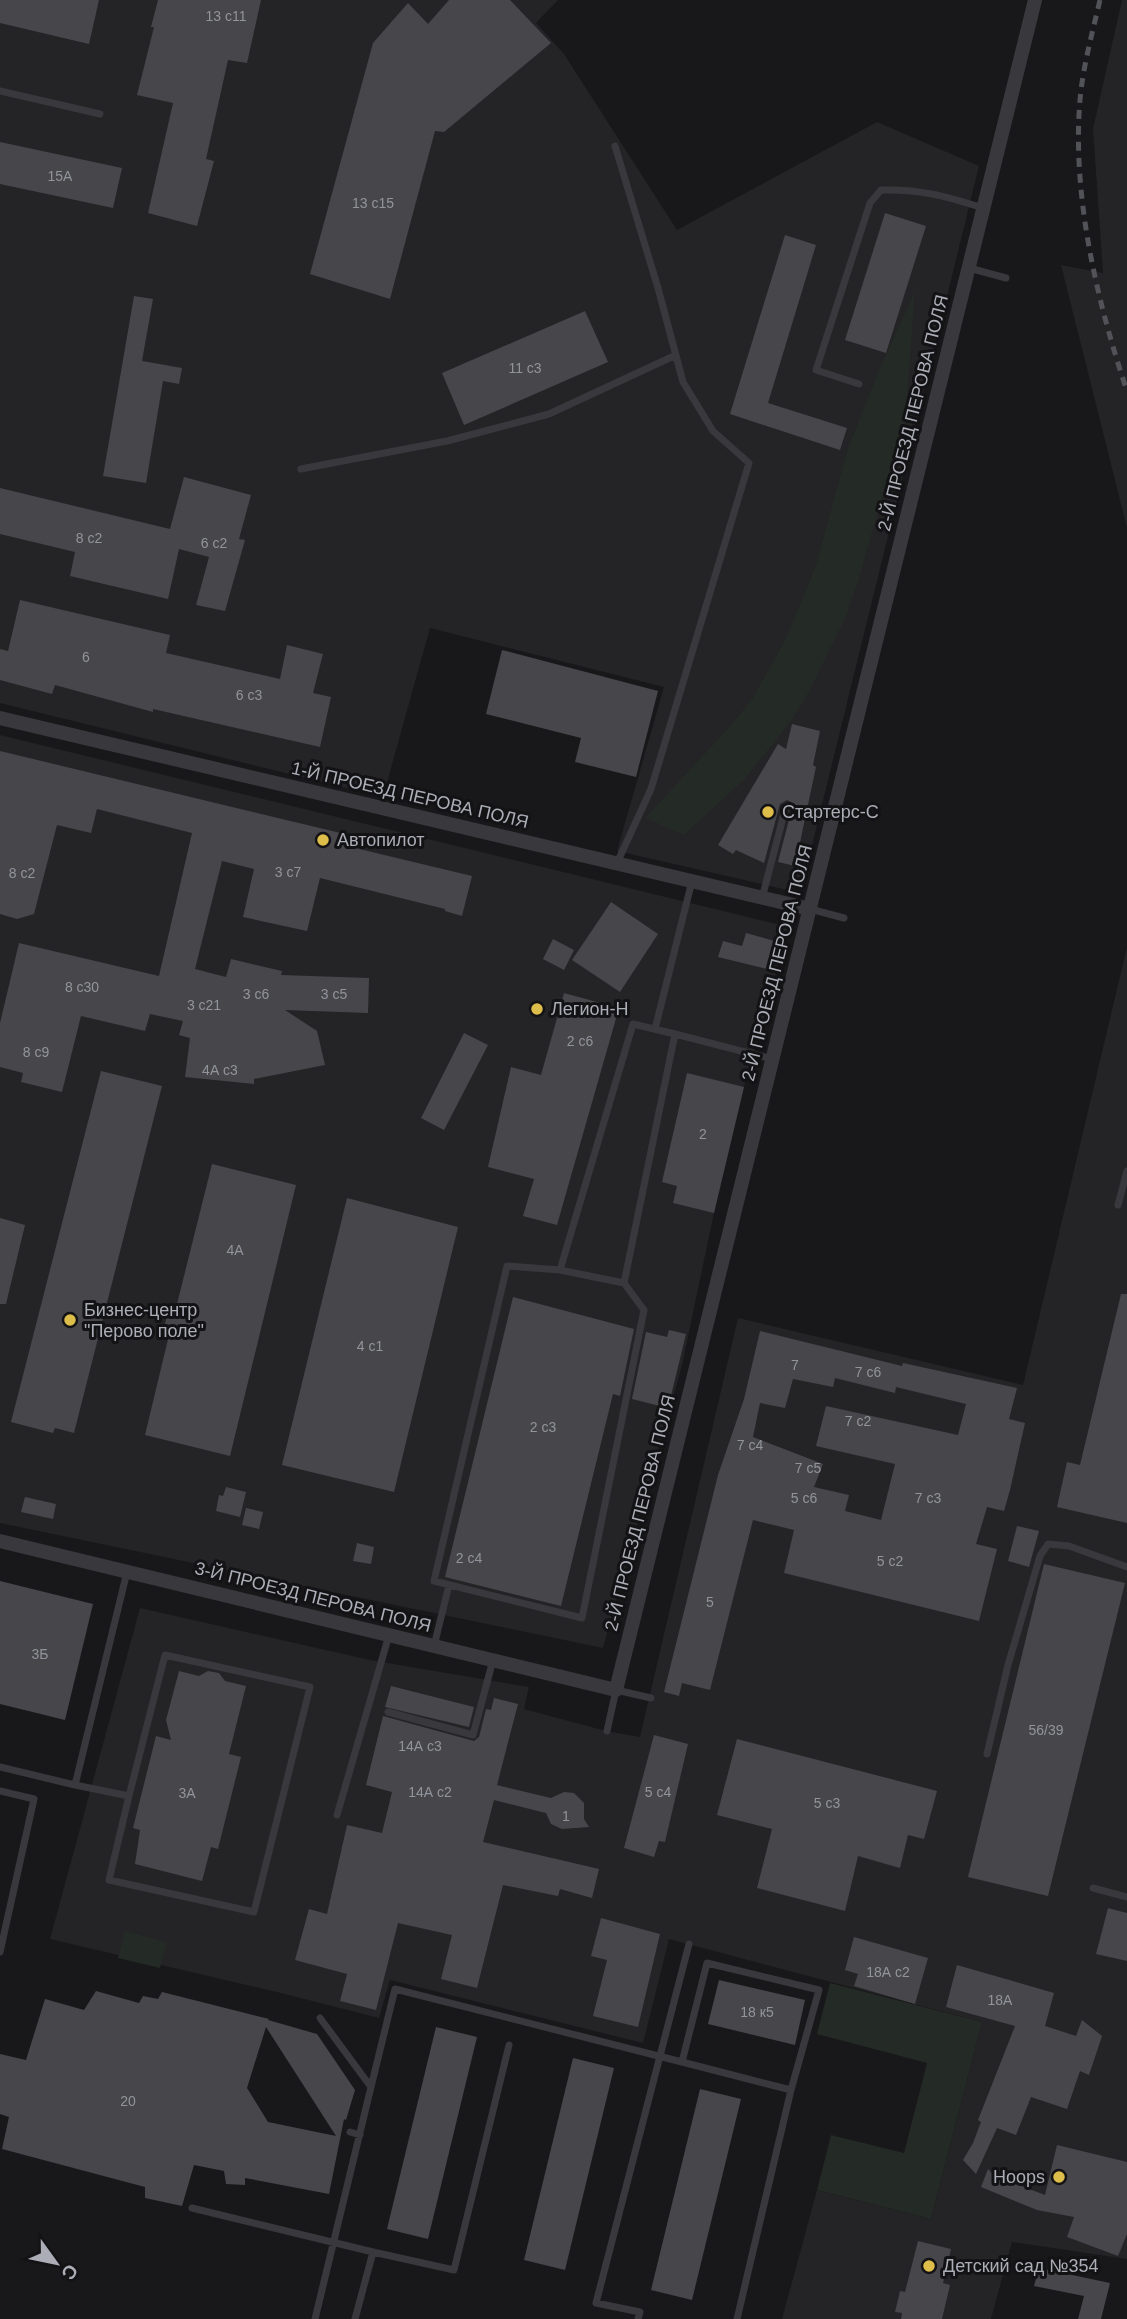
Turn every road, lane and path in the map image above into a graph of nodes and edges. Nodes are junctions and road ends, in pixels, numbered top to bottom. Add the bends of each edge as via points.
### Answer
1 (1035, 0) edge
2 (0, 91) edge
3 (100, 114) dead end
4 (615, 146) dead end
5 (984, 209) junction
6 (969, 268) junction
7 (1006, 278) dead end
8 (676, 355) junction
9 (859, 384) dead end
10 (301, 469) dead end
11 (0, 718) edge
12 (786, 806) dead end
13 (617, 864) junction
14 (692, 881) junction
15 (762, 898) junction
16 (810, 909) junction
17 (844, 918) dead end
18 (655, 1029) junction
19 (675, 1034) junction
20 (773, 1060) junction
21 (1127, 1171) edge
22 (1118, 1205) dead end
23 (560, 1270) junction
24 (624, 1283) junction
25 (0, 1541) edge
26 (1127, 1567) edge
27 (128, 1571) junction
28 (449, 1585) junction
29 (389, 1635) junction
30 (434, 1646) junction
31 (493, 1660) junction
32 (616, 1690) junction
33 (651, 1698) dead end
34 (388, 1712) dead end
35 (607, 1731) dead end
36 (987, 1754) dead end
37 (0, 1767) edge
38 (75, 1785) junction
39 (0, 1791) edge
40 (130, 1796) junction
41 (337, 1815) dead end
42 (1093, 1888) dead end
43 (1127, 1897) edge
44 (689, 1944) dead end
45 (0, 1952) edge
46 (320, 2018) dead end
47 (509, 2045) dead end
48 (660, 2058) junction
49 (682, 2062) junction
50 (371, 2087) junction
51 (791, 2090) junction
52 (349, 2132) dead end
53 (360, 2135) junction
54 (192, 2208) dead end
55 (334, 2241) junction
56 (373, 2252) junction
57 (314, 2319) edge
58 (355, 2319) edge
59 (638, 2319) edge
60 (737, 2319) edge

1 - 5 street, 2-Й ПРОЕЗД ПЕРОВА ПОЛЯ
2 - 3 lane
4 - 8 lane
5 - 6 street, 2-Й ПРОЕЗД ПЕРОВА ПОЛЯ
5 - 9 lane via 914,190 881,190 870,203 816,370
6 - 7 lane
6 - 16 street, 2-Й ПРОЕЗД ПЕРОВА ПОЛЯ
8 - 10 lane via 549,414 447,442
8 - 13 lane via 683,382 713,431 749,463 651,789
11 - 13 street, 1-Й ПРОЕЗД ПЕРОВА ПОЛЯ
12 - 15 lane
13 - 14 street, 1-Й ПРОЕЗД ПЕРОВА ПОЛЯ
14 - 15 street, 1-Й ПРОЕЗД ПЕРОВА ПОЛЯ
14 - 18 lane
15 - 16 street, 1-Й ПРОЕЗД ПЕРОВА ПОЛЯ
16 - 17 lane
16 - 20 street, 2-Й ПРОЕЗД ПЕРОВА ПОЛЯ
18 - 19 lane
18 - 23 lane via 633,1024
19 - 20 lane
19 - 24 lane
20 - 32 street, 2-Й ПРОЕЗД ПЕРОВА ПОЛЯ
21 - 22 lane
23 - 24 lane
23 - 28 lane via 507,1266 434,1581
24 - 28 lane via 644,1310 582,1618
25 - 27 street, 3-Й ПРОЕЗД ПЕРОВА ПОЛЯ
26 - 36 lane via 1069,1546 1048,1544 1040,1556 1008,1665
27 - 29 street, 3-Й ПРОЕЗД ПЕРОВА ПОЛЯ
27 - 38 lane
28 - 30 lane
29 - 30 street, 3-Й ПРОЕЗД ПЕРОВА ПОЛЯ
29 - 41 lane
30 - 31 street, 3-Й ПРОЕЗД ПЕРОВА ПОЛЯ
31 - 32 street, 3-Й ПРОЕЗД ПЕРОВА ПОЛЯ
31 - 34 lane via 473,1735
32 - 33 lane
32 - 35 lane
37 - 38 lane
38 - 40 lane
39 - 45 lane via 34,1799
40 - 40 lane via 109,1880 254,1912 310,1687 164,1655
42 - 43 lane
44 - 48 lane
46 - 50 lane
47 - 56 lane via 454,2270
48 - 49 lane
48 - 50 lane via 395,1989
48 - 59 lane via 596,2303 640,2312
49 - 51 lane
49 - 51 lane via 707,1963 819,1990
50 - 53 lane
51 - 60 lane
52 - 53 lane
53 - 55 lane
54 - 55 lane
55 - 56 lane
55 - 57 lane
56 - 58 lane

